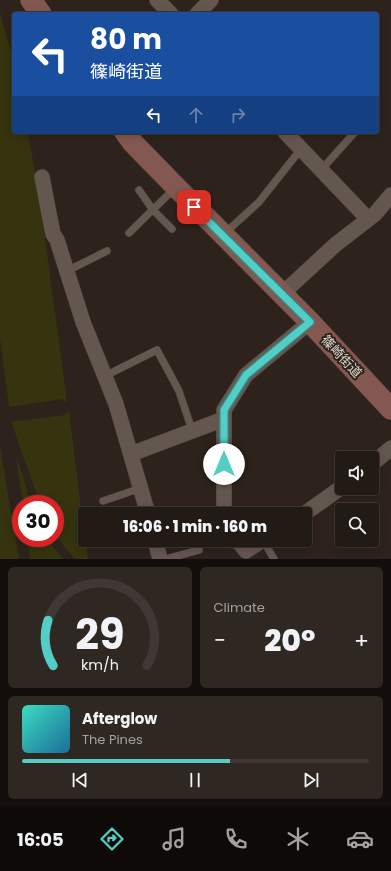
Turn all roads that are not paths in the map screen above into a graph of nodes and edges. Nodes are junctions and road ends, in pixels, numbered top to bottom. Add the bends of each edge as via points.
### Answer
1 (31, 0) edge
2 (157, 0) edge
3 (211, 0) edge
4 (40, 12) edge
5 (169, 12) edge
6 (199, 12) edge
7 (126, 134) edge
8 (287, 134) edge
9 (353, 134) edge
10 (301, 149) junction
11 (321, 170) junction
12 (42, 177) dead end
13 (176, 188) junction
14 (138, 190) dead end
15 (391, 195) edge
16 (153, 210) junction
17 (368, 219) junction
18 (172, 229) dead end
19 (130, 233) dead end
20 (223, 236) junction
21 (107, 251) dead end
22 (67, 271) junction
23 (282, 294) junction
24 (310, 322) junction
25 (105, 376) junction
26 (391, 409) edge
27 (224, 419) junction
28 (192, 430) junction
29 (391, 448) edge
30 (131, 454) junction
31 (379, 458) edge
32 (141, 488) junction
33 (335, 492) edge
34 (103, 501) dead end
35 (146, 507) edge
36 (224, 507) edge
37 (312, 508) edge
38 (157, 547) edge
39 (256, 547) edge
40 (267, 547) edge
41 (199, 550) dead end
42 (248, 554) edge
43 (160, 559) edge
44 (166, 559) edge
45 (274, 559) edge

1 - 4 main road
2 - 5 street
3 - 6 street
7 - 13 main road, 篠崎街道
8 - 10 street
9 - 11 lane
10 - 11 street
10 - 20 lane via 259,202
11 - 17 street
12 - 22 street via 53,234 58,240
13 - 16 lane
13 - 20 main road, 篠崎街道
14 - 16 lane
15 - 17 street
16 - 18 lane
16 - 19 lane
17 - 23 street
20 - 23 main road, 篠崎街道
21 - 22 lane
22 - 25 street via 83,322
23 - 24 main road, 篠崎街道
24 - 26 main road, 篠崎街道
24 - 27 street via 246,375 224,410
25 - 28 lane via 157,350 179,391
25 - 30 street
27 - 28 street
27 - 36 street
28 - 30 street
29 - 31 street
30 - 32 street
32 - 34 lane
32 - 35 street
33 - 37 street
38 - 43 street
39 - 42 street
40 - 45 lane
41 - 44 lane

